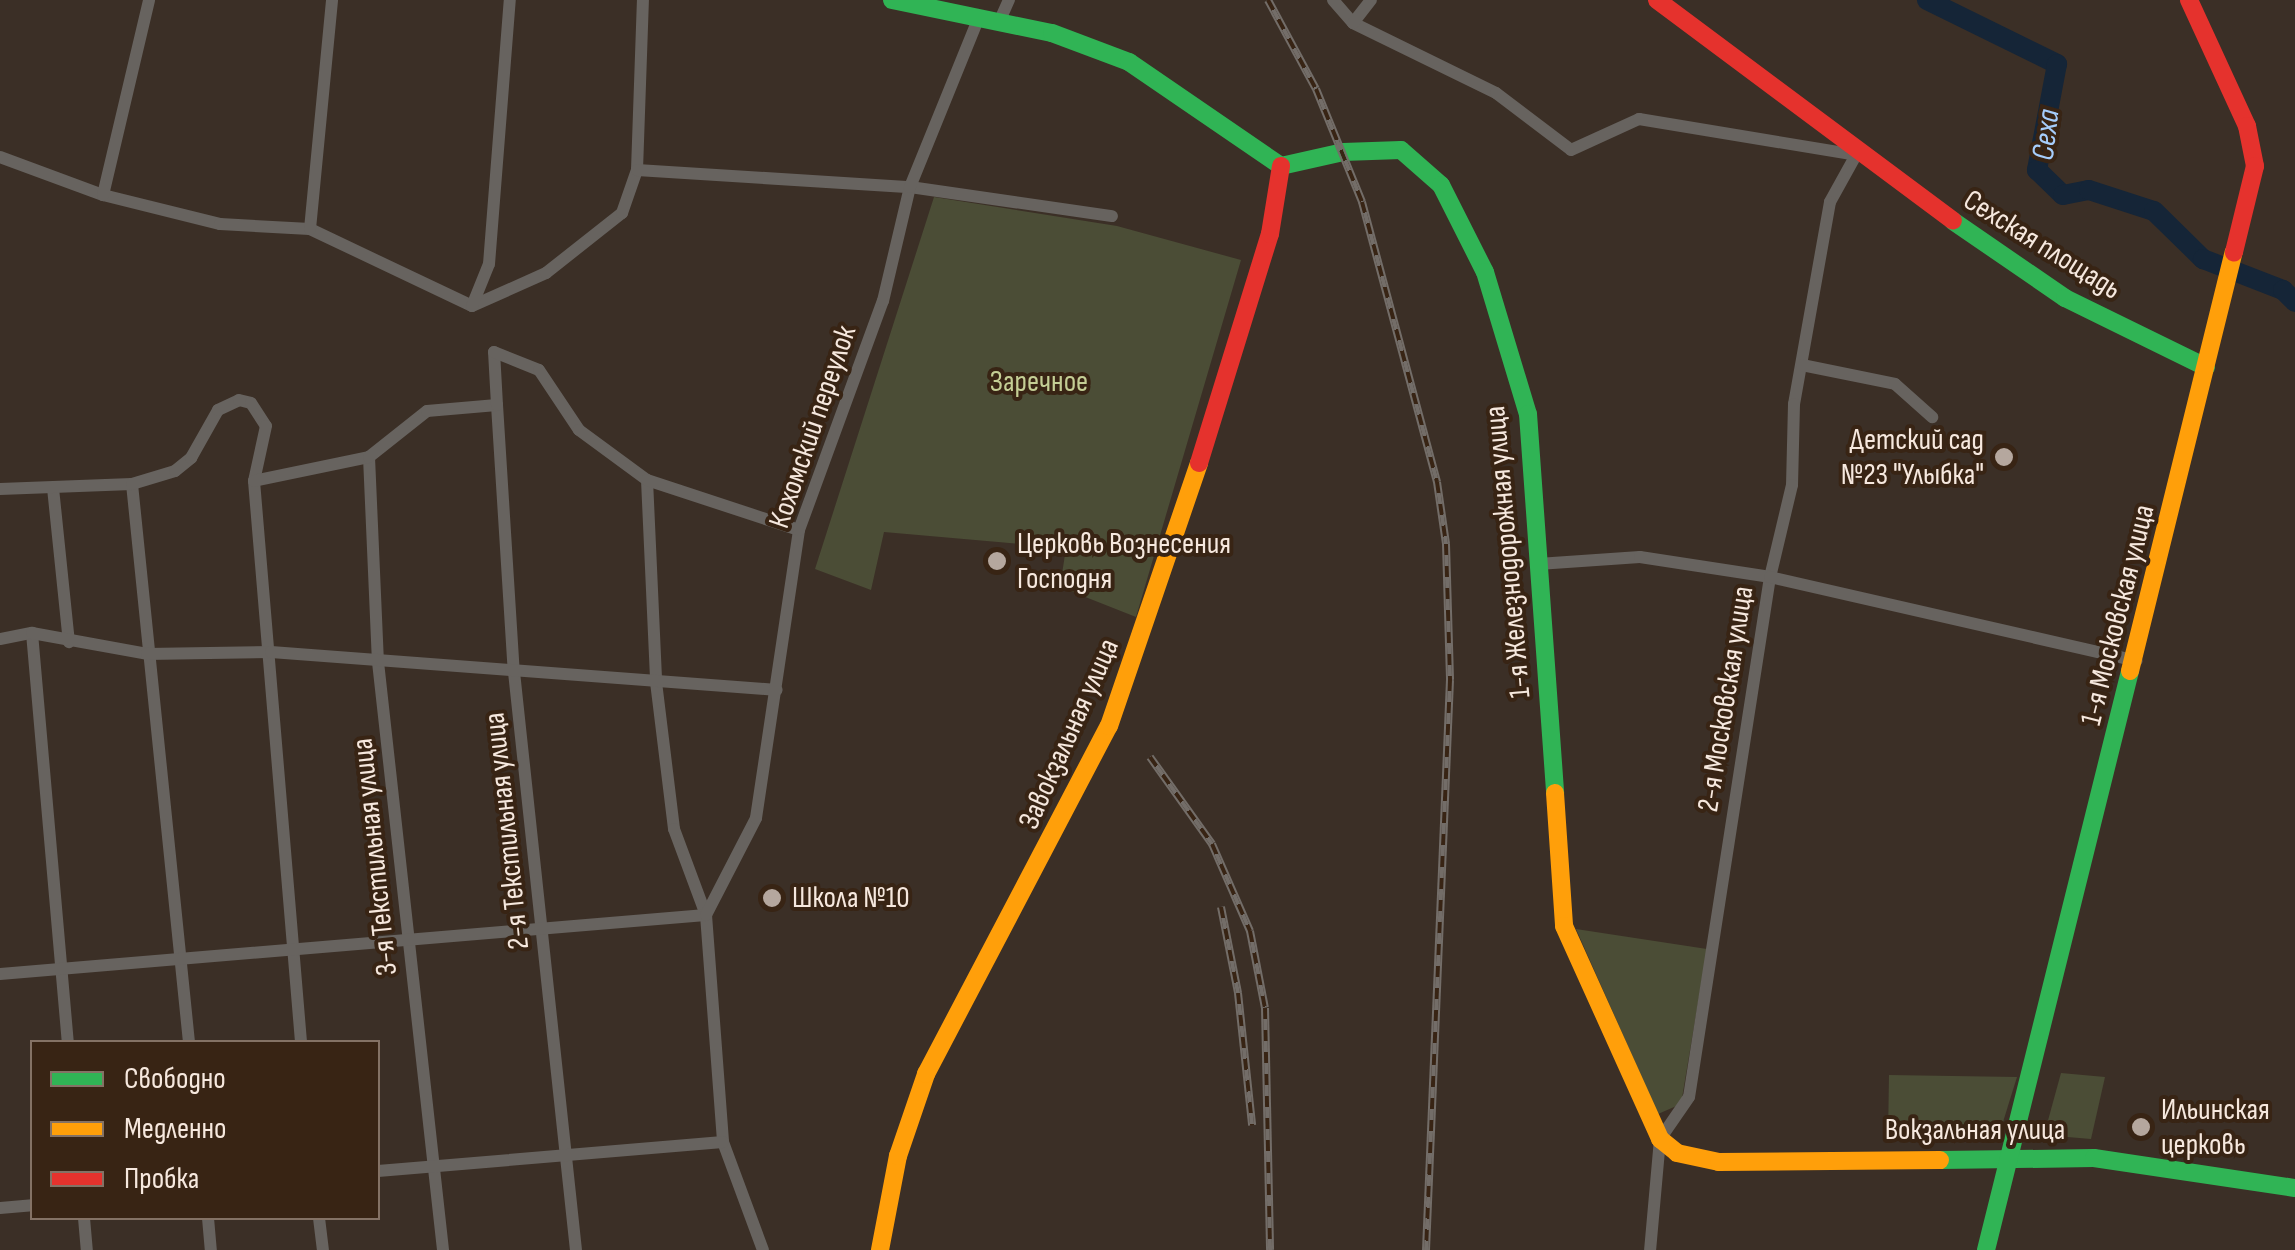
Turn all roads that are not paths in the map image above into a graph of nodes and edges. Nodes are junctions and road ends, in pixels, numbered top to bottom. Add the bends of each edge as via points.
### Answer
1 (149, 0) edge
2 (332, 0) edge
3 (510, 0) edge
4 (644, 0) edge
5 (892, 0) edge
6 (1010, 0) edge
7 (1334, 0) edge
8 (1371, 0) edge
9 (1657, 0) edge
10 (2179, 0) edge
11 (2189, 0) edge
12 (979, 17) junction
13 (1000, 20) junction
14 (1353, 23) junction
15 (2201, 24) junction
16 (1856, 155) junction
17 (0, 157) edge
18 (1281, 166) junction
19 (636, 170) junction
20 (910, 186) junction
21 (102, 195) junction
22 (1112, 216) dead end
23 (310, 229) junction
24 (472, 306) junction
25 (1802, 365) junction
26 (2206, 367) junction
27 (497, 406) junction
28 (1932, 417) dead end
29 (369, 457) junction
30 (646, 480) junction
31 (254, 481) junction
32 (132, 484) junction
33 (53, 488) junction
34 (0, 490) edge
35 (799, 530) junction
36 (1538, 564) junction
37 (1770, 577) junction
38 (32, 633) junction
39 (0, 640) edge
40 (68, 642) junction
41 (270, 652) junction
42 (147, 654) junction
43 (378, 662) junction
44 (2136, 662) junction
45 (514, 672) junction
46 (656, 682) junction
47 (777, 690) junction
48 (706, 915) junction
49 (543, 924) junction
50 (409, 938) junction
51 (293, 948) junction
52 (179, 958) junction
53 (62, 968) junction
54 (0, 974) edge
55 (68, 1040) edge
56 (188, 1040) edge
57 (301, 1040) edge
58 (1660, 1139) junction
59 (723, 1142) junction
60 (2009, 1156) junction
61 (567, 1157) junction
62 (434, 1168) junction
63 (380, 1171) edge
64 (2295, 1188) edge
65 (30, 1206) edge
66 (0, 1208) edge
67 (84, 1220) edge
68 (208, 1220) edge
69 (319, 1220) edge
70 (87, 1250) edge
71 (211, 1250) edge
72 (323, 1250) edge
73 (443, 1250) edge
74 (576, 1250) edge
75 (763, 1250) edge
76 (880, 1250) edge
77 (1650, 1250) edge
78 (1986, 1250) edge

1 - 21 street
2 - 23 street
3 - 24 street via 489,264
4 - 19 street
5 - 12 main road
6 - 13 street
7 - 14 street
8 - 14 street
9 - 16 main road, Сехская площадь
10 - 15 street
11 - 15 main road, 1-я Московская улица
12 - 13 main road
12 - 20 street, Кохомский переулок
13 - 18 main road via 1130,62
14 - 16 street via 1496,94 1571,150 1638,119
15 - 26 main road, 1-я Московская улица via 2247,126 2255,166
16 - 25 street, 2-я Московская улица via 1830,202
16 - 26 main road, Сехская площадь via 2065,298
17 - 21 street
18 - 36 main road, 1-я Железнодорожная улица via 1344,152 1400,150 1442,184 1485,272 1528,414
18 - 76 main road, Завокзальная улица via 1270,234 1157,601 1086,773 926,1074 898,1156
19 - 20 street
19 - 24 street via 622,213 546,273
20 - 22 street
20 - 35 street, Кохомский переулок via 883,301
21 - 23 street via 220,224
23 - 24 street
25 - 28 street via 1895,384
25 - 37 street, 2-я Московская улица via 1792,485
26 - 44 main road, 1-я Московская улица
27 - 29 street via 428,411
27 - 30 street, 2-я Текстильная улица via 494,352 539,370 580,430
27 - 45 street, 2-я Текстильная улица
29 - 31 street
29 - 43 street, 3-я Текстильная улица
30 - 35 street
30 - 46 street
31 - 32 street via 266,426 252,404 238,400 212,417 184,464
31 - 41 street
32 - 33 street
32 - 42 street
33 - 34 street
33 - 40 street
35 - 47 street, Кохомский переулок
36 - 37 street via 1640,557
36 - 58 main road, 1-я Железнодорожная улица via 1564,926
37 - 44 street
37 - 58 street, 2-я Московская улица via 1689,1097
38 - 39 street
38 - 40 street
38 - 53 street
40 - 42 street
41 - 42 street
41 - 43 street
41 - 51 street
42 - 52 street
43 - 45 street
43 - 50 street, 3-я Текстильная улица
44 - 60 main road, 1-я Московская улица
45 - 46 street
45 - 49 street, 2-я Текстильная улица
46 - 47 street
46 - 48 street via 674,829
47 - 48 street, Кохомский переулок via 756,818
48 - 49 street
48 - 59 street
49 - 50 street
49 - 61 street, 2-я Текстильная улица
50 - 51 street
50 - 62 street, 3-я Текстильная улица
51 - 52 street
51 - 57 street
52 - 53 street
52 - 56 street
53 - 54 street
53 - 55 street
58 - 60 main road, Вокзальная улица via 1677,1154 1719,1162
58 - 77 street, 2-я Московская улица
59 - 61 street
59 - 75 street
60 - 64 main road, Вокзальная улица via 2094,1158
60 - 78 main road, 1-я Московская улица
61 - 62 street
61 - 74 street, 2-я Текстильная улица
62 - 63 street
62 - 73 street, 3-я Текстильная улица
65 - 66 street
67 - 70 street
68 - 71 street
69 - 72 street

